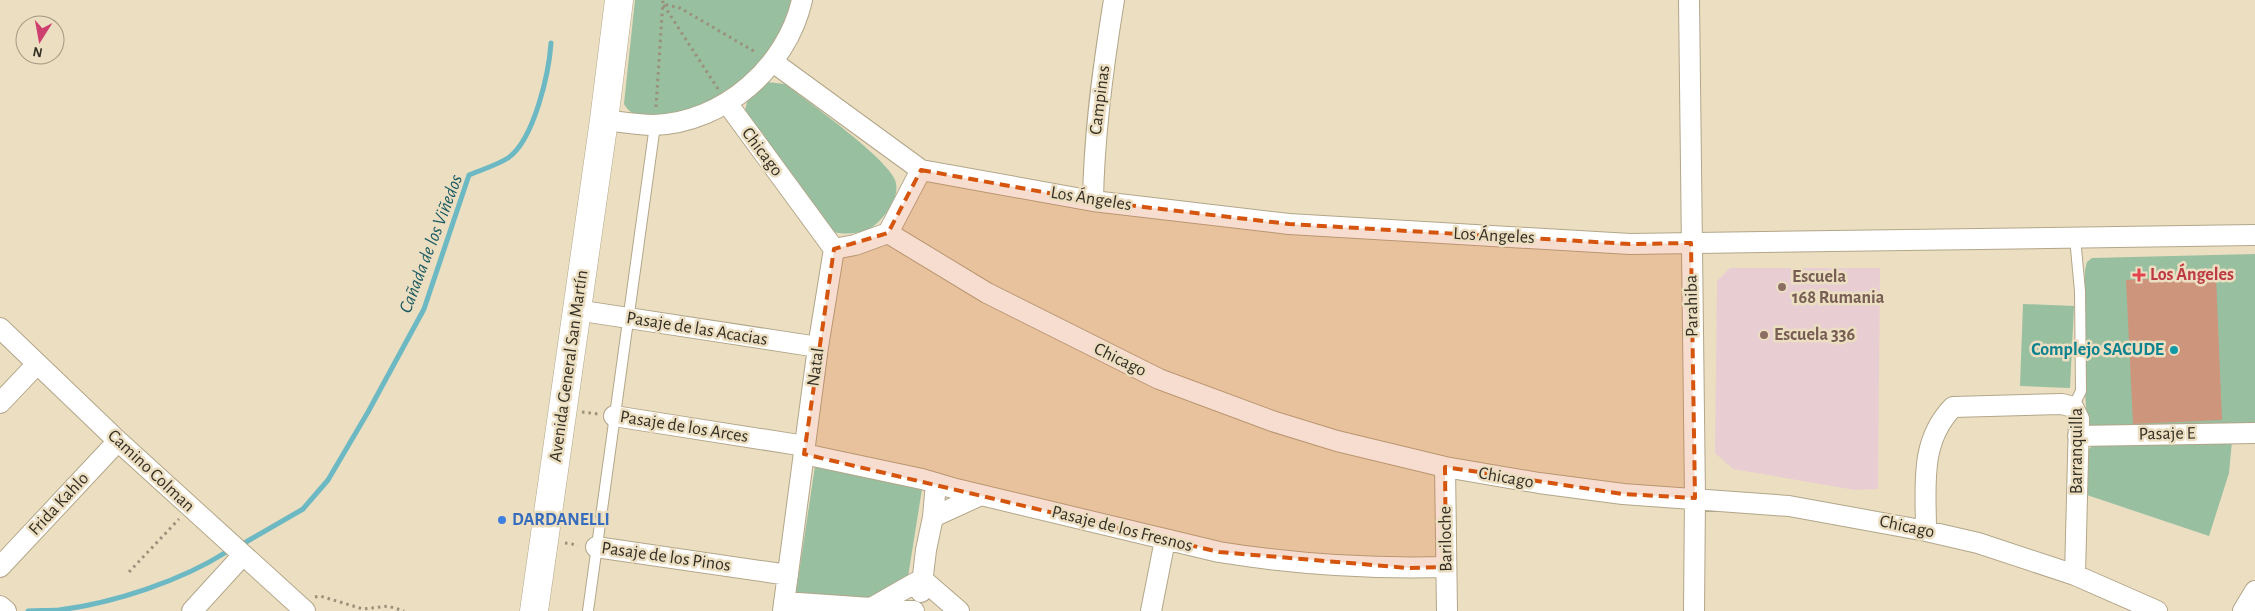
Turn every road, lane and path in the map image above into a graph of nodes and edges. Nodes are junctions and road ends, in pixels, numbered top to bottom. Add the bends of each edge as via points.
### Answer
1 (618, 0) edge
2 (802, 0) edge
3 (1114, 0) edge
4 (1689, 0) edge
5 (663, 2) edge
6 (773, 62) junction
7 (727, 103) junction
8 (604, 120) junction
9 (655, 125) junction
10 (921, 170) junction
11 (1094, 201) junction
12 (888, 233) junction
13 (2255, 236) edge
14 (2075, 238) junction
15 (1691, 243) junction
16 (834, 250) junction
17 (576, 310) junction
18 (629, 319) junction
19 (0, 328) edge
20 (818, 348) junction
21 (37, 364) junction
22 (0, 403) edge
23 (2073, 407) junction
24 (562, 409) junction
25 (614, 416) junction
26 (2255, 433) edge
27 (2078, 436) junction
28 (118, 441) junction
29 (804, 450) junction
30 (1445, 467) junction
31 (936, 483) junction
32 (981, 495) junction
33 (1695, 498) junction
34 (190, 508) junction
35 (933, 517) junction
36 (1926, 531) junction
37 (1165, 540) junction
38 (545, 541) junction
39 (596, 548) junction
40 (243, 555) junction
41 (0, 567) edge
42 (1446, 567) junction
43 (129, 572) dead end
44 (2075, 574) junction
45 (788, 575) junction
46 (922, 579) junction
47 (2255, 591) edge
48 (0, 606) edge
49 (299, 606) edge
50 (784, 607) edge
51 (873, 607) junction
52 (6, 611) edge
53 (192, 611) edge
54 (404, 611) edge
55 (534, 611) edge
56 (588, 611) edge
57 (916, 611) edge
58 (959, 611) edge
59 (1151, 611) edge
60 (1447, 611) edge
61 (1694, 611) edge
62 (2157, 611) edge
63 (2243, 611) edge

1 - 8 main road, Avenida General San Martín
2 - 6 street via 793,28
3 - 11 street, Campinas via 1094,149
4 - 15 street, Parahiba
5 - 6 path via 680,8
5 - 7 path
5 - 9 path
6 - 7 street via 754,83
6 - 10 street, Los Ángeles
7 - 9 street via 695,117
7 - 16 street, Chicago
8 - 9 street
8 - 17 main road, Avenida General San Martín
9 - 18 lane
10 - 11 street, Los Ángeles
10 - 12 street
11 - 15 street, Los Ángeles via 1289,224 1630,244
12 - 16 street
12 - 30 street, Chicago via 987,293 1159,379 1272,421
13 - 14 street, Los Ángeles
14 - 15 street, Los Ángeles
14 - 23 lane, Barranquilla via 2080,291 2081,391
15 - 33 street, Parahiba
16 - 20 street, Natal
17 - 18 street, Pasaje de las Acacias
17 - 24 main road, Avenida General San Martín
18 - 20 street, Pasaje de las Acacias
18 - 25 lane
19 - 21 street, Camino Colman
20 - 29 street, Natal
21 - 22 street
21 - 28 street, Camino Colman
23 - 27 street, Barranquilla via 2079,419
23 - 36 street via 2062,404 1953,407 1940,420 1926,460
24 - 25 path, Pasaje de los Arces
24 - 38 main road, Avenida General San Martín
25 - 29 street, Pasaje de los Arces
25 - 39 lane
26 - 27 street, Pasaje E
27 - 44 street, Barranquilla
28 - 34 street, Camino Colman
28 - 41 street, Frida Kahlo
29 - 31 street, Pasaje de los Fresnos
29 - 45 street, Natal
30 - 33 street, Chicago via 1623,494
30 - 42 street, Bariloche
31 - 32 street, Pasaje de los Fresnos
31 - 35 street
32 - 35 street
32 - 37 street, Pasaje de los Fresnos
33 - 36 street, Chicago via 1817,510
33 - 61 street, Parahiba
34 - 40 street, Camino Colman
34 - 43 path
35 - 46 street
36 - 44 street, Chicago via 1978,543
37 - 42 street, Pasaje de los Fresnos via 1259,558 1408,568
37 - 59 street
38 - 39 path, Pasaje de los Pinos
38 - 55 main road, Avenida General San Martín
39 - 45 street, Pasaje de los Pinos
39 - 56 lane
40 - 49 street, Camino Colman
40 - 53 street
42 - 60 street, Bariloche
44 - 62 street, Chicago
45 - 50 street, Natal
46 - 51 street
46 - 57 street
46 - 58 street
47 - 63 street
48 - 52 street
49 - 54 path via 320,596 363,609 388,606
50 - 51 street
51 - 57 street

